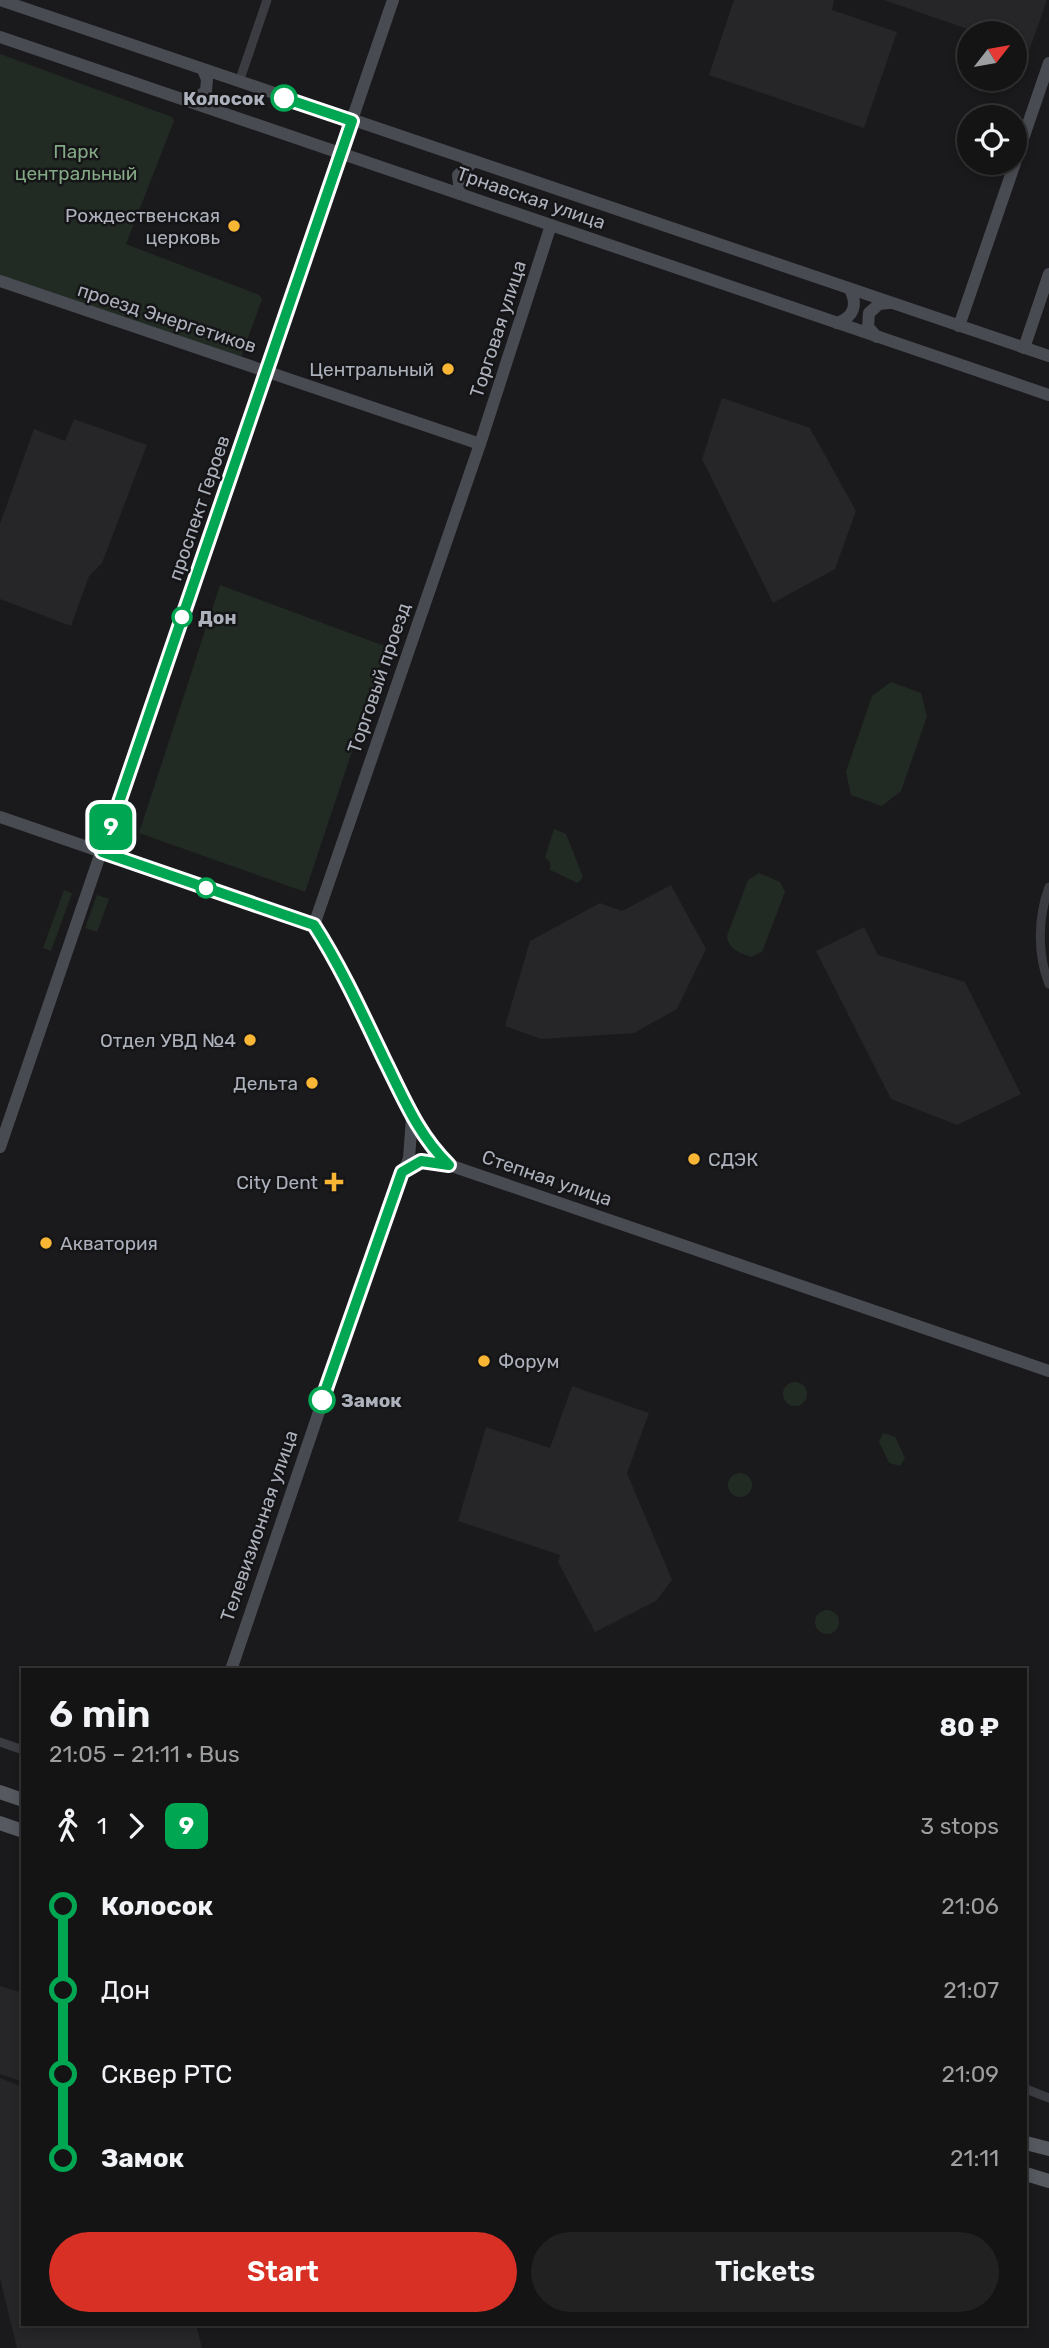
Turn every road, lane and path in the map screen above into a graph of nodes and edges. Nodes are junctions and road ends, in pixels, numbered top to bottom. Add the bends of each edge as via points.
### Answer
1 (0, 0) edge
2 (267, 0) edge
3 (393, 0) edge
4 (0, 37) edge
5 (1049, 63) edge
6 (203, 70) junction
7 (239, 82) junction
8 (191, 102) junction
9 (352, 121) junction
10 (1027, 127) edge
11 (340, 153) junction
12 (473, 162) junction
13 (1011, 175) edge
14 (460, 194) junction
15 (551, 225) junction
16 (1049, 274) edge
17 (0, 281) edge
18 (850, 289) junction
19 (892, 303) junction
20 (837, 323) junction
21 (959, 326) junction
22 (877, 337) junction
23 (1024, 348) junction
24 (1049, 356) edge
25 (266, 371) junction
26 (1049, 396) edge
27 (480, 444) junction
28 (0, 817) edge
29 (102, 852) junction
30 (1049, 887) edge
31 (314, 925) junction
32 (1049, 984) edge
33 (412, 1117) junction
34 (0, 1147) edge
35 (449, 1165) junction
36 (402, 1172) junction
37 (1049, 1371) edge
38 (232, 1668) edge
39 (0, 1742) edge
40 (21, 1749) edge
41 (0, 1792) edge
42 (21, 1799) edge
43 (0, 1823) edge
44 (21, 1830) edge
45 (1027, 2089) edge
46 (1049, 2098) edge
47 (1027, 2143) edge
48 (1049, 2149) edge
49 (1027, 2174) edge
50 (1049, 2181) edge

1 - 6 street, Трнавская улица
2 - 7 street
3 - 9 street, проспект Героев
4 - 8 street, Трнавская улица
5 - 10 street
6 - 7 street, Трнавская улица
6 - 8 street via 206,91
7 - 9 street, Трнавская улица
8 - 11 street, Трнавская улица
9 - 11 street, проспект Героев
9 - 12 street, Трнавская улица
11 - 14 street, Трнавская улица
11 - 25 street, проспект Героев
12 - 14 street via 458,175
12 - 18 street, Трнавская улица
13 - 21 street
14 - 15 street, Трнавская улица
15 - 20 street, Трнавская улица
15 - 27 street, Торговая улица
16 - 23 street
17 - 25 street, проезд Энергетиков
18 - 19 street, Трнавская улица
18 - 20 street via 854,310
19 - 21 street, Трнавская улица
19 - 22 street via 879,303 869,313 868,327
20 - 22 street, Трнавская улица
21 - 23 street, Трнавская улица
22 - 26 street, Трнавская улица
23 - 24 street, Трнавская улица
25 - 27 street, проезд Энергетиков
25 - 29 street, проспект Героев
27 - 31 street, Торговый проезд
28 - 29 street
29 - 31 street
29 - 34 street, проспект Героев
30 - 32 street via 1040,932
31 - 33 street, Степная улица
33 - 35 street, Степная улица
33 - 36 street, Телевизионная улица via 412,1145
35 - 36 street via 421,1161
35 - 37 street, Степная улица
36 - 38 street, Телевизионная улица
39 - 40 street
41 - 42 main road
43 - 44 main road
45 - 46 street
47 - 48 main road
49 - 50 main road

